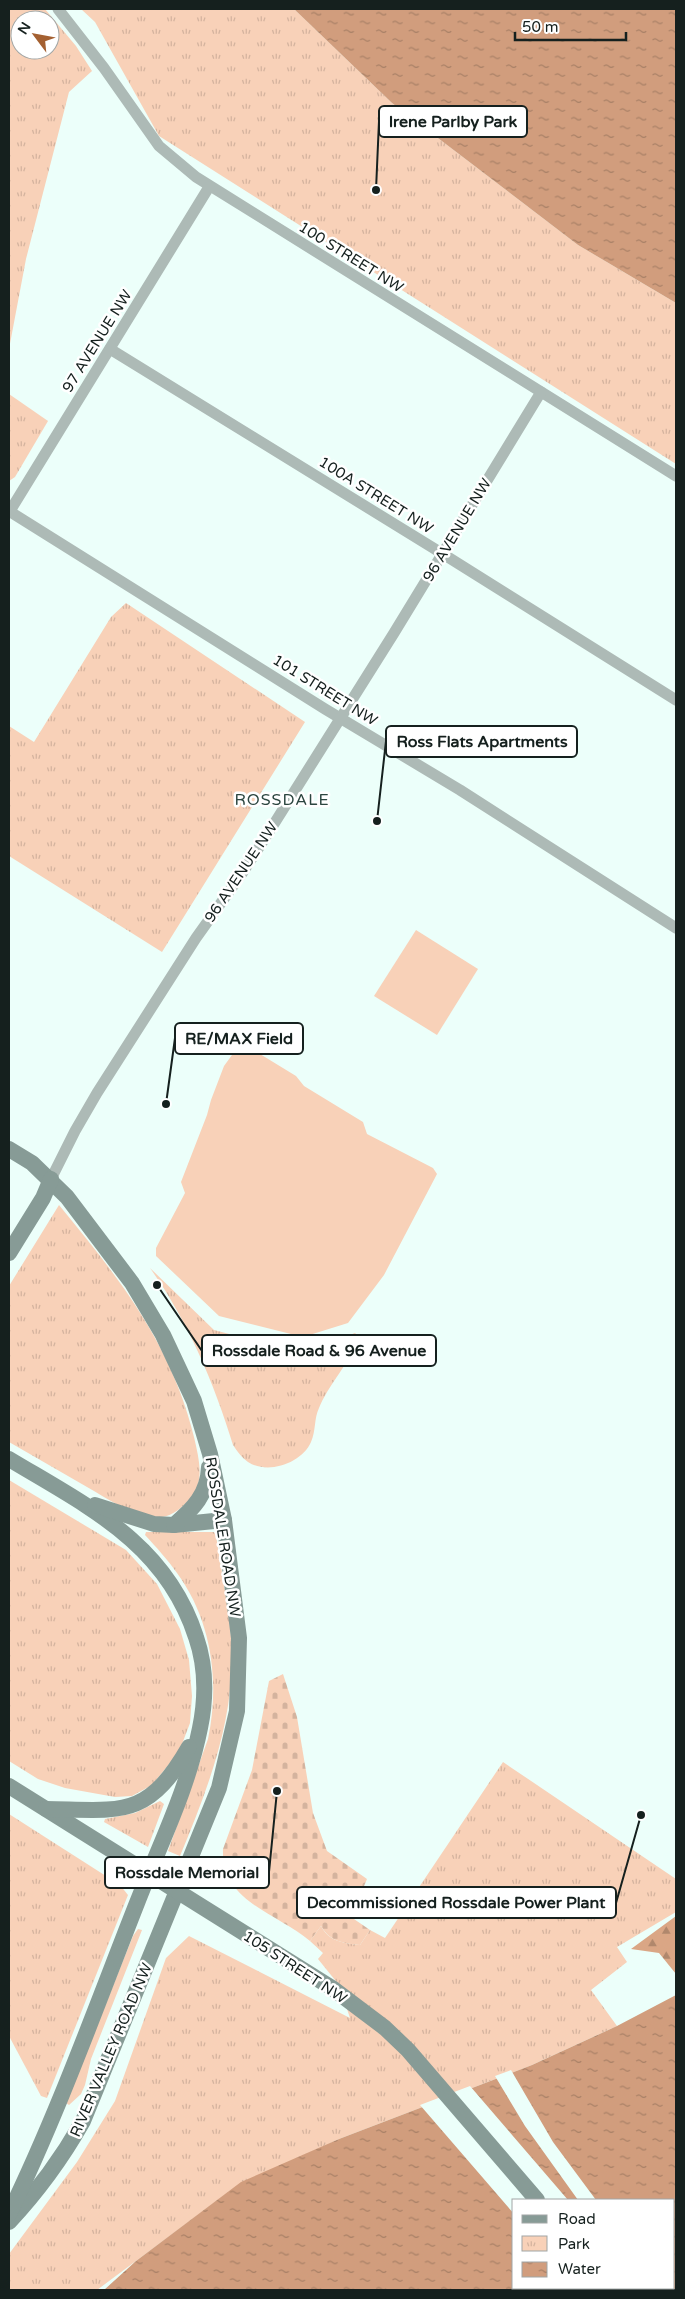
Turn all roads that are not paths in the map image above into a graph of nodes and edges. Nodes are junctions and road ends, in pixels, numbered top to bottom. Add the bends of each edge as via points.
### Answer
1 (58, 9) edge
2 (209, 187) junction
3 (110, 349) junction
4 (541, 392) junction
5 (676, 476) edge
6 (9, 511) edge
7 (443, 554) junction
8 (676, 700) edge
9 (340, 718) junction
10 (674, 923) edge
11 (9, 1150) edge
12 (51, 1179) junction
13 (9, 1253) edge
14 (210, 1454) junction
15 (9, 1459) edge
16 (78, 1500) junction
17 (224, 1520) junction
18 (174, 1525) junction
19 (201, 1725) junction
20 (9, 1786) edge
21 (46, 1809) junction
22 (148, 1872) junction
23 (177, 1891) junction
24 (536, 2199) edge
25 (9, 2214) edge
26 (9, 2222) edge

1 - 2 street, 100 STREET NW via 159,146
2 - 3 street, 97 AVENUE NW
2 - 4 street, 100 STREET NW
3 - 6 street, 97 AVENUE NW
3 - 7 street, 100A STREET NW
4 - 5 street, 100 STREET NW
4 - 7 street, 96 AVENUE NW
6 - 9 street, 101 STREET NW
7 - 8 street, 100A STREET NW
7 - 9 street, 96 AVENUE NW
9 - 10 street, 101 STREET NW
9 - 12 street, 96 AVENUE NW via 102,1085
11 - 12 main road, ROSSDALE ROAD NW
12 - 13 main road, 96 AVENUE NW
12 - 14 main road, ROSSDALE ROAD NW via 132,1284 163,1335 194,1400
14 - 17 main road, ROSSDALE ROAD NW
14 - 18 main road via 209,1474 202,1496
15 - 16 main road
16 - 18 main road via 142,1521
16 - 19 main road via 131,1537 176,1592 201,1652 204,1697
17 - 18 main road
17 - 23 main road, ROSSDALE ROAD NW via 239,1638 237,1711 219,1788
19 - 21 main road via 170,1778 157,1792 139,1803 106,1811
19 - 22 main road via 187,1774
20 - 21 main road, 105 STREET NW
21 - 22 main road, 105 STREET NW
22 - 23 main road, 105 STREET NW
22 - 25 main road, RIVER VALLEY ROAD NW via 47,2133
23 - 24 main road, 105 STREET NW via 332,1988 384,2028 408,2050
23 - 26 main road, RIVER VALLEY ROAD NW via 83,2122 35,2194

